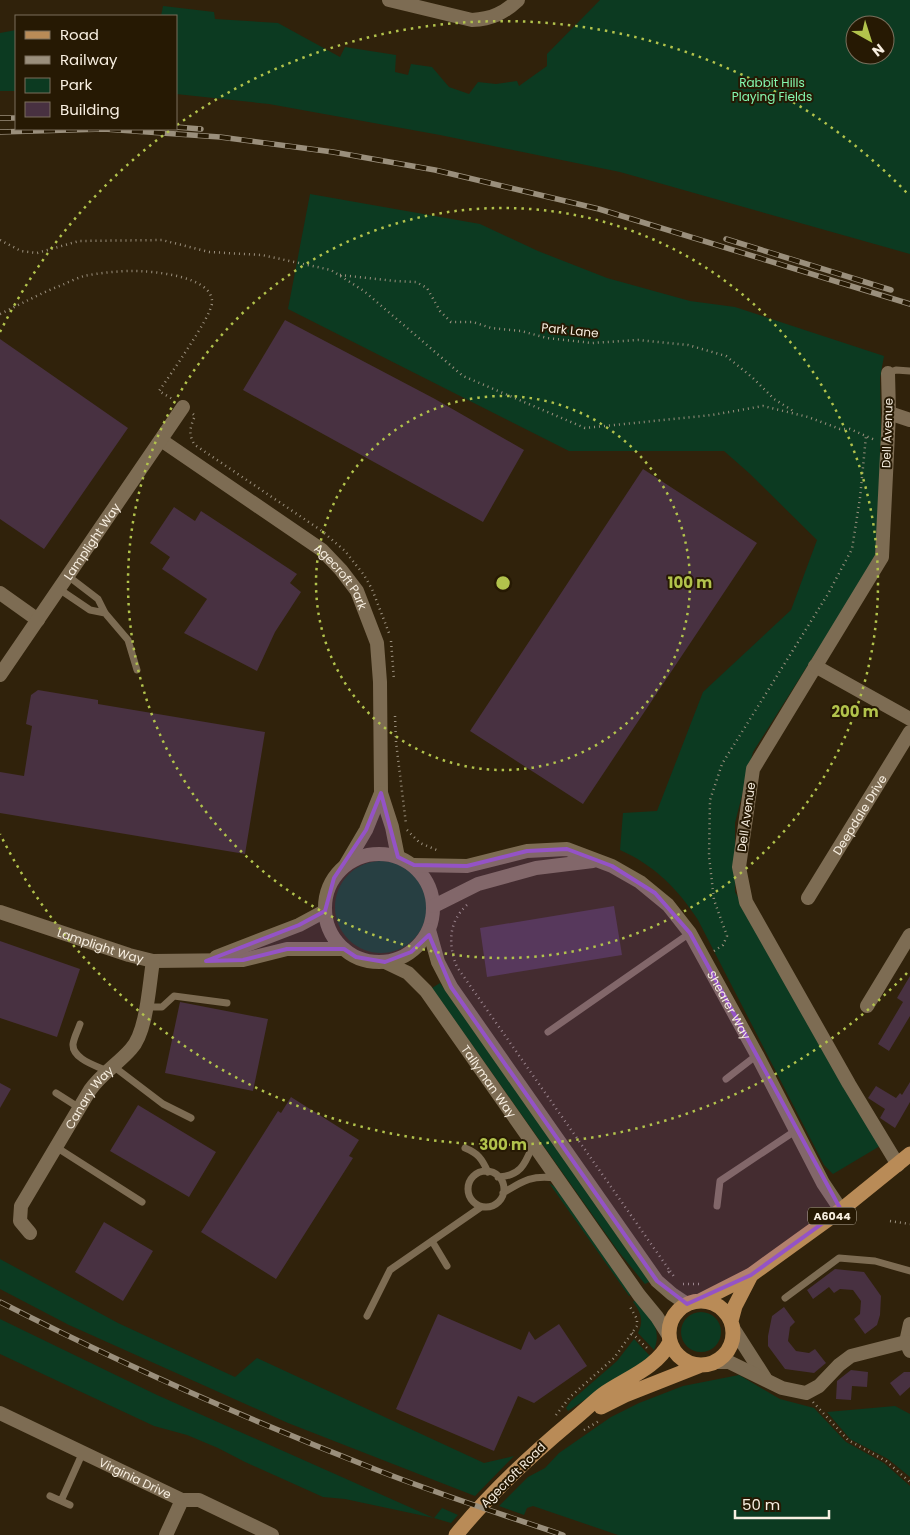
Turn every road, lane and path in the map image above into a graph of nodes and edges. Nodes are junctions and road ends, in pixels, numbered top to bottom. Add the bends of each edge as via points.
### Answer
1 (389, 0) edge
2 (518, 0) edge
3 (0, 240) edge
4 (338, 274) junction
5 (0, 314) edge
6 (910, 371) edge
7 (888, 373) joint
8 (184, 407) junction
9 (888, 413) junction
10 (798, 415) junction
11 (910, 420) edge
12 (866, 436) junction
13 (161, 440) junction
14 (887, 444) junction
15 (68, 576) junction
16 (59, 589) junction
17 (0, 593) edge
18 (105, 613) junction
19 (38, 620) junction
20 (815, 666) junction
21 (137, 670) dead end
22 (0, 675) edge
23 (394, 684) dead end
24 (394, 715) dead end
25 (910, 719) edge
26 (910, 732) edge
27 (381, 793) junction
28 (445, 852) dead end
29 (398, 857) junction
30 (597, 861) junction
31 (346, 865) junction
32 (414, 865) junction
33 (808, 898) dead end
34 (470, 903) dead end
35 (434, 906) junction
36 (325, 911) junction
37 (0, 912) edge
38 (429, 930) junction
39 (690, 933) junction
40 (910, 935) edge
41 (344, 949) junction
42 (713, 952) dead end
43 (153, 961) junction
44 (206, 961) junction
45 (385, 962) junction
46 (227, 1003) dead end
47 (867, 1006) dead end
48 (146, 1007) junction
49 (80, 1024) dead end
50 (548, 1032) dead end
51 (757, 1055) junction
52 (110, 1068) junction
53 (726, 1078) dead end
54 (56, 1093) dead end
55 (78, 1107) junction
56 (191, 1118) dead end
57 (795, 1131) junction
58 (534, 1144) junction
59 (56, 1146) junction
60 (465, 1148) dead end
61 (910, 1154) edge
62 (898, 1165) junction
63 (488, 1172) junction
64 (498, 1177) junction
65 (558, 1178) junction
66 (503, 1193) junction
67 (142, 1202) dead end
68 (716, 1206) dead end
69 (481, 1207) junction
70 (841, 1210) junction
71 (890, 1221) dead end
72 (910, 1224) edge
73 (30, 1233) dead end
74 (432, 1241) junction
75 (447, 1266) dead end
76 (670, 1271) junction
77 (910, 1271) edge
78 (751, 1275) junction
79 (676, 1280) dead end
80 (657, 1281) junction
81 (679, 1283) dead end
82 (705, 1284) dead end
83 (639, 1294) junction
84 (785, 1298) dead end
85 (694, 1303) junction
86 (367, 1316) dead end
87 (910, 1324) edge
88 (732, 1325) junction
89 (670, 1339) junction
90 (908, 1346) edge
91 (708, 1364) junction
92 (766, 1380) junction
93 (806, 1393) junction
94 (0, 1413) edge
95 (553, 1420) dead end
96 (601, 1420) dead end
97 (577, 1426) junction
98 (83, 1452) junction
99 (910, 1482) edge
100 (50, 1496) dead end
101 (182, 1500) junction
102 (60, 1501) junction
103 (70, 1505) dead end
104 (459, 1531) edge
105 (166, 1535) edge
106 (272, 1535) edge

1 - 2 street via 472,20 502,14
3 - 4 path via 21,251 37,253 79,241 162,240 209,252 262,255
4 - 10 path, Park Lane via 416,282 427,288 440,311 451,322 473,322 547,338 592,343 638,340 688,345 726,356 774,399
4 - 10 path via 364,291 463,376 586,428 712,415 763,406
5 - 8 path via 83,276 133,271 192,280 207,289 212,305 159,390
6 - 7 lane
7 - 9 street, Dell Avenue
8 - 13 street, Lamplight Way
8 - 23 path via 195,416 190,429 195,445 322,531 355,563 372,590 391,642
9 - 11 street
9 - 14 street, Dell Avenue
10 - 12 path
12 - 14 path
12 - 42 path via 852,549 828,594 722,764 710,800 709,856 714,900 727,936 723,945
13 - 15 street, Lamplight Way
13 - 27 street, Agecroft Park via 322,550 357,591 377,643
14 - 20 street, Dell Avenue via 882,557
15 - 16 street, Lamplight Way
15 - 18 lane via 98,599
16 - 18 lane via 90,610
16 - 19 street, Lamplight Way
17 - 19 street
18 - 21 lane via 128,640
19 - 22 street, Lamplight Way
20 - 25 street
20 - 62 street, Dell Avenue via 753,769 739,867 746,902
24 - 28 path via 406,829 428,848
26 - 33 street, Deepdale Drive
27 - 29 street
27 - 31 street via 366,830
29 - 31 street via 380,853 362,856
29 - 32 street
30 - 32 street, Shearer Way via 567,849 527,851 467,866
30 - 35 street via 536,868 478,884
30 - 39 street, Shearer Way via 626,873 655,892
31 - 36 street via 334,878 327,894
32 - 35 street via 431,891
34 - 76 path via 456,920 451,935 457,967
35 - 38 street
36 - 41 street via 334,938
36 - 44 street via 299,925
37 - 43 street, Lamplight Way
38 - 45 street via 411,952
38 - 80 street, Tallyman Way via 438,962 451,987
39 - 50 lane
39 - 51 street, Shearer Way
40 - 47 street
41 - 44 street, Lamplight Way via 287,949 243,960
41 - 45 street via 356,957
43 - 44 street, Lamplight Way
43 - 48 street, Canary Way
45 - 58 street, Tallyman Way via 401,968 421,984
46 - 48 lane via 174,996 162,1007
48 - 52 street, Canary Way via 142,1030 132,1048
49 - 52 lane via 73,1046 75,1051 83,1060
51 - 53 lane
51 - 57 street, Shearer Way
52 - 55 street, Canary Way via 97,1079
52 - 56 lane via 163,1104
54 - 55 lane
55 - 59 street, Canary Way
57 - 68 lane via 720,1181
57 - 70 street, Shearer Way
58 - 64 lane via 519,1171 509,1177
58 - 65 street, Tallyman Way
59 - 67 lane
59 - 73 street, Canary Way via 20,1206 20,1221
60 - 63 lane via 476,1152
61 - 62 main road, A6044
62 - 70 main road, A6044
63 - 64 lane
63 - 69 lane via 476,1174 469,1184 469,1195
64 - 66 lane
65 - 66 lane via 528,1178
65 - 83 street, Tallyman Way
66 - 69 lane via 498,1203
69 - 74 lane
70 - 78 main road, A6044
71 - 72 path
74 - 75 lane
74 - 86 lane via 390,1270
76 - 79 path
76 - 80 path
77 - 84 lane via 875,1261 839,1258
78 - 85 main road, A6044
78 - 88 main road, A6044 via 735,1306
80 - 85 street, Tallyman Way via 672,1294
81 - 82 path
83 - 89 street, Tallyman Way
83 - 95 path via 628,1303 637,1316 635,1329 614,1358 570,1397
85 - 88 main road via 708,1302 722,1309
85 - 89 main road via 673,1317
87 - 90 street
88 - 91 main road via 730,1348 721,1359
88 - 92 street
89 - 91 main road via 674,1351 682,1359 691,1364
89 - 97 main road, Agecroft Road via 658,1358 603,1395
90 - 93 street via 851,1356 819,1386
91 - 92 street via 729,1362
91 - 97 main road, Agecroft Road via 625,1395
92 - 93 street via 782,1388
93 - 99 path via 848,1440 886,1462
94 - 98 street, Virginia Drive
96 - 97 path
97 - 104 main road, Agecroft Road via 545,1443
98 - 101 street, Virginia Drive
98 - 102 lane
100 - 102 lane
101 - 105 street
101 - 106 street, Virginia Drive via 199,1500
102 - 103 lane

